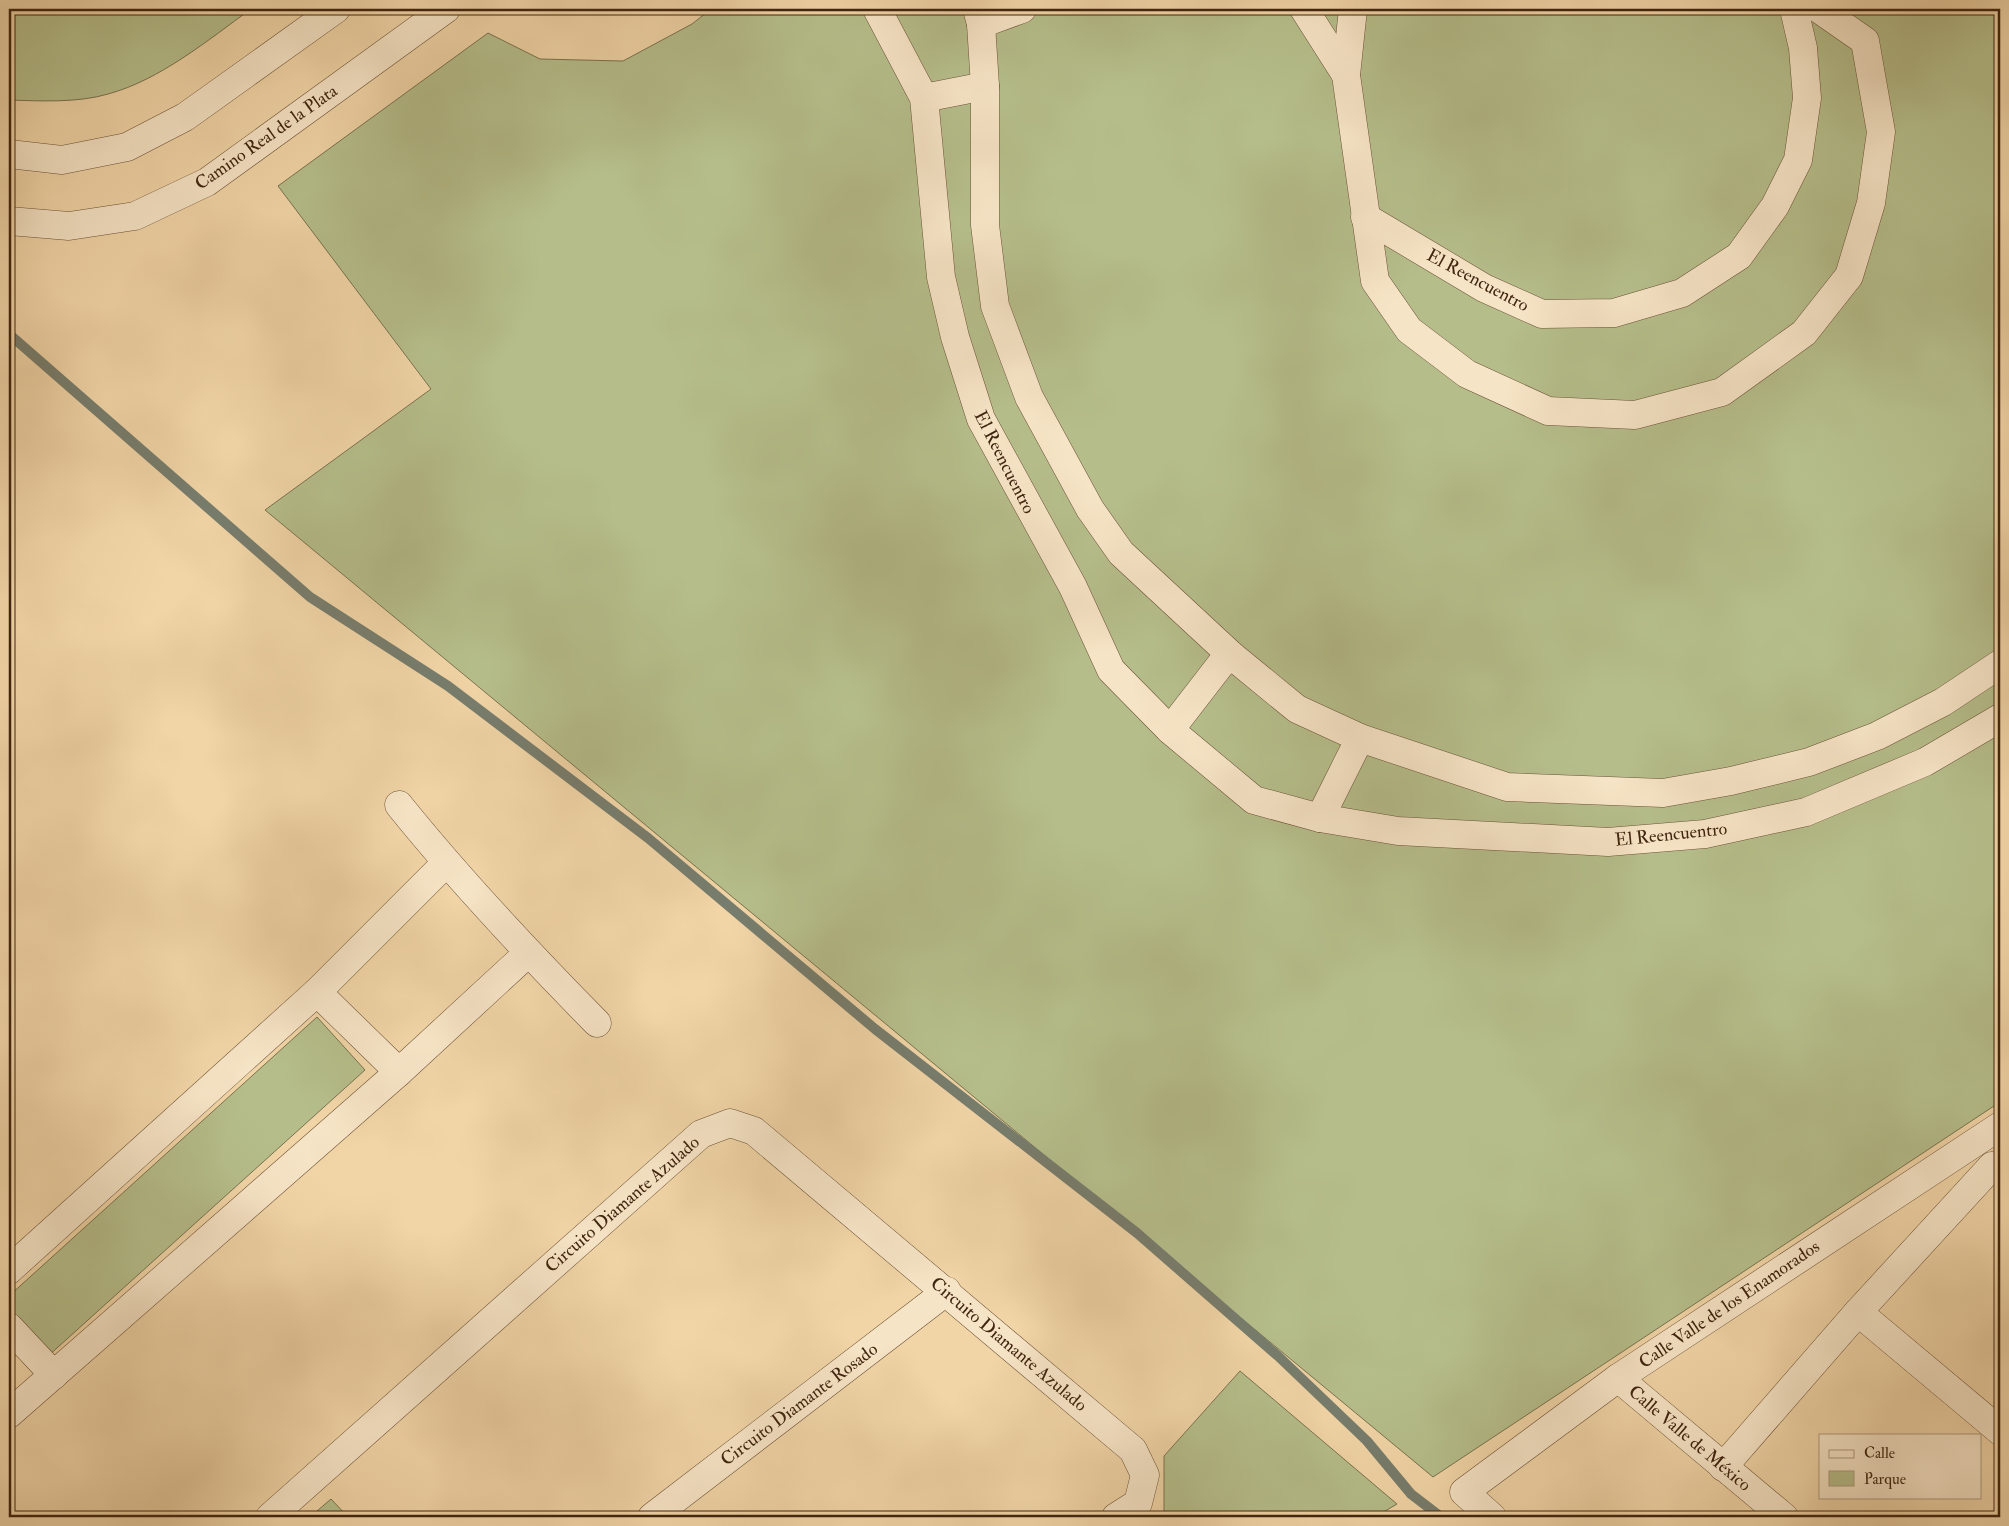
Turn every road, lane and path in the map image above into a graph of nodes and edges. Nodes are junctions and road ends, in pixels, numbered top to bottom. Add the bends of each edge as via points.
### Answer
1 (336, 9) edge
2 (446, 9) edge
3 (877, 9) edge
4 (1022, 9) edge
5 (1304, 9) edge
6 (1353, 9) edge
7 (1794, 9) edge
8 (1819, 9) edge
9 (979, 16) edge
10 (1346, 76) junction
11 (985, 86) junction
12 (924, 98) junction
13 (9, 154) edge
14 (1365, 217) junction
15 (9, 221) edge
16 (1231, 655) junction
17 (2000, 664) edge
18 (2000, 718) edge
19 (1170, 730) junction
20 (1360, 738) junction
21 (399, 805) dead end
22 (1320, 818) junction
23 (446, 863) junction
24 (528, 953) junction
25 (316, 992) junction
26 (597, 1023) dead end
27 (399, 1072) junction
28 (2000, 1126) edge
29 (1967, 1146) junction
30 (1996, 1169) edge
31 (9, 1270) edge
32 (947, 1291) junction
33 (1858, 1312) junction
34 (9, 1327) edge
35 (54, 1376) junction
36 (1618, 1378) junction
37 (9, 1414) edge
38 (2000, 1431) edge
39 (1723, 1467) junction
40 (270, 1517) edge
41 (652, 1517) edge
42 (1116, 1517) edge
43 (1492, 1517) edge
44 (1784, 1517) edge

1 - 13 street via 185,117 127,147 62,160
2 - 15 street, Camino Real de la Plata via 206,182 135,216 69,226
3 - 12 street, El Reencuentro
4 - 9 street
5 - 10 street
6 - 10 street
7 - 14 street, El Reencuentro via 1803,48 1807,98 1798,160 1775,206 1739,256 1682,293 1614,312 1542,314 1484,288
8 - 14 street via 1865,41 1881,132 1871,203 1849,276 1804,333 1722,392 1635,415 1548,411 1467,374 1409,330 1376,281
9 - 11 street
10 - 14 street
11 - 12 street
11 - 16 street via 985,225 995,306 1029,397 1090,509 1120,553
12 - 19 street, El Reencuentro via 941,277 955,337 981,419 1073,587 1111,670
16 - 19 street
16 - 20 street via 1297,709
17 - 20 street via 1943,702 1877,736 1809,762 1663,793 1507,787
18 - 22 street, El Reencuentro via 1925,762 1806,812 1705,834 1608,842 1398,831
19 - 22 street, El Reencuentro via 1254,800
20 - 22 street
21 - 23 street
23 - 24 street
23 - 25 street
24 - 26 street
24 - 27 street
25 - 27 street
25 - 31 street
27 - 35 street
28 - 29 street, Calle Valle de los Enamorados
29 - 30 street
29 - 36 street, Calle Valle de los Enamorados
30 - 33 street
32 - 40 street, Circuito Diamante Azulado via 754,1130 730,1123 701,1134
32 - 41 street, Circuito Diamante Rosado
32 - 42 street, Circuito Diamante Azulado via 1133,1450 1145,1475 1138,1503
33 - 38 street
33 - 39 street
34 - 35 street
35 - 37 street
36 - 39 street, Calle Valle de México
36 - 43 street, Calle Valle de los Enamorados via 1464,1492
39 - 44 street, Calle Valle de México

